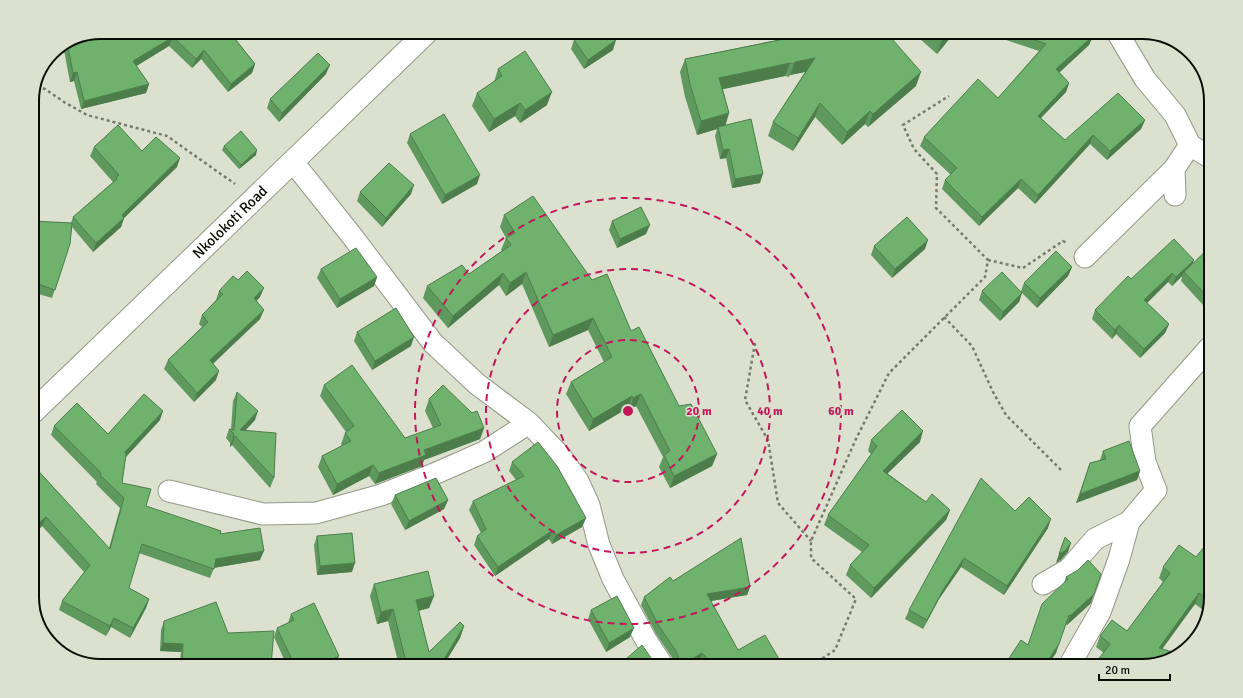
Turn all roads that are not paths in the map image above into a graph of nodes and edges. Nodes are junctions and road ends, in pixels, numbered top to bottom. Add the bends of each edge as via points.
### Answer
1 (420, 39) edge
2 (1121, 39) edge
3 (1190, 145) junction
4 (1204, 154) edge
5 (293, 162) junction
6 (1174, 169) junction
7 (1175, 195) dead end
8 (1085, 257) road end
9 (1204, 354) edge
10 (39, 405) edge
11 (529, 423) junction
12 (169, 491) dead end
13 (1129, 522) junction
14 (1042, 584) dead end
15 (658, 659) edge
16 (1073, 659) edge

1 - 5 main road, Nkolokoti Road
2 - 3 street via 1145,79 1175,115
3 - 4 street
3 - 6 street
5 - 10 main road, Nkolokoti Road
5 - 11 street via 433,343 477,384
6 - 7 street
6 - 8 street
9 - 13 street via 1140,426 1145,462 1156,490
11 - 12 street via 484,452 434,474 381,495 316,513 263,514
11 - 15 street via 562,458 578,481 589,505 599,545 612,579
13 - 14 street via 1095,539 1069,569
13 - 16 street via 1100,612

